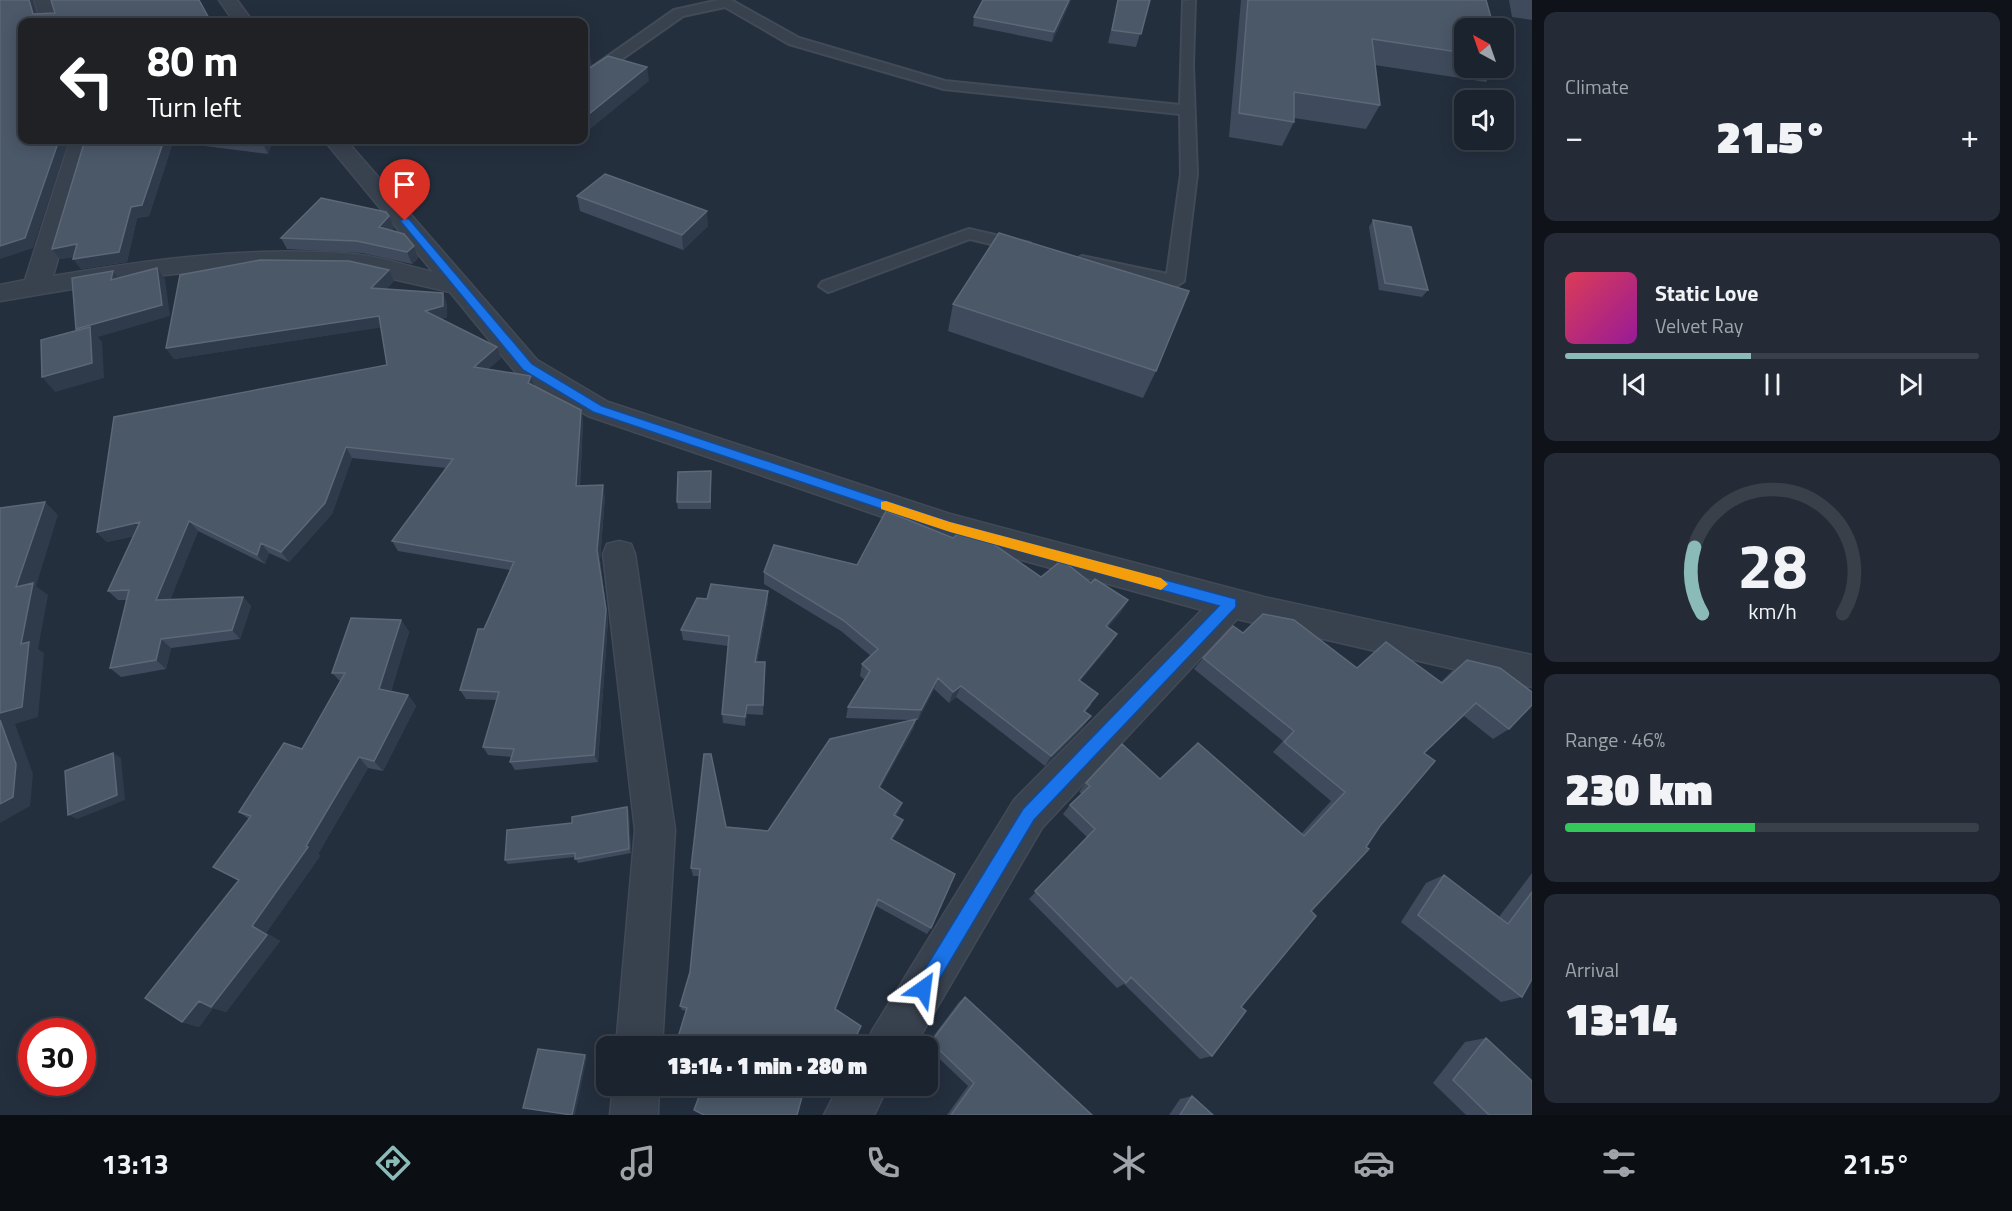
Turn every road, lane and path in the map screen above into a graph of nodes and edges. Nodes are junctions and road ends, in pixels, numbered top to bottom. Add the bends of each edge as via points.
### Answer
1 (43, 0) edge
2 (228, 0) edge
3 (1189, 1) edge
4 (726, 2) edge
5 (49, 18) edge
6 (240, 18) edge
7 (588, 77) edge
8 (1187, 110) junction
9 (80, 144) edge
10 (338, 144) edge
11 (1046, 252) edge
12 (1068, 257) edge
13 (828, 286) dead end
14 (462, 287) junction
15 (36, 288) junction
16 (0, 293) edge
17 (619, 554) dead end
18 (1231, 603) junction
19 (1532, 671) edge
20 (640, 1036) edge
21 (895, 1036) edge
22 (635, 1096) edge
23 (859, 1096) edge
24 (634, 1115) edge
25 (848, 1115) edge

1 - 5 street
2 - 6 street
3 - 8 lane
4 - 7 lane via 680,13
4 - 8 lane via 794,41 944,85
8 - 12 lane via 1189,174 1175,281
9 - 15 street
10 - 14 street
11 - 13 lane via 969,234
14 - 15 street via 354,262 230,260 137,270
14 - 18 street via 527,367 598,409 950,527
15 - 16 street
17 - 20 street via 656,830
18 - 19 street
18 - 21 street via 1028,814
22 - 24 street
23 - 25 street

